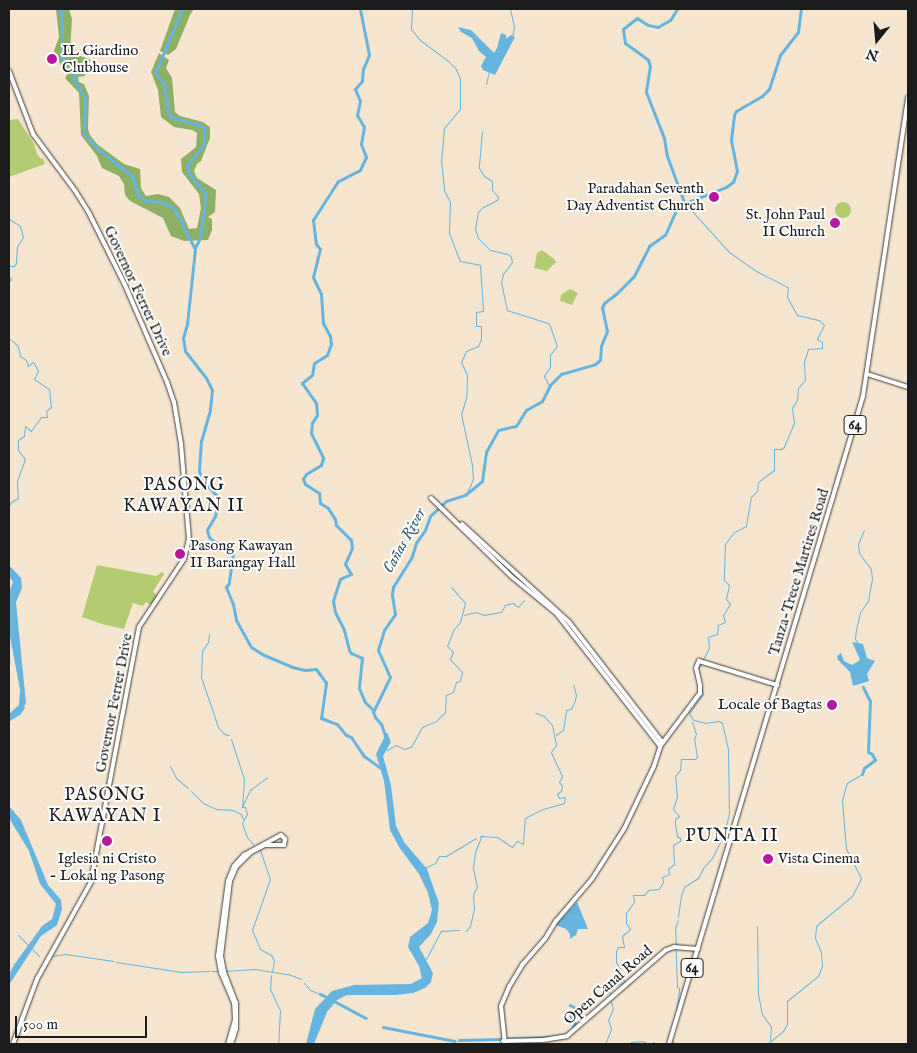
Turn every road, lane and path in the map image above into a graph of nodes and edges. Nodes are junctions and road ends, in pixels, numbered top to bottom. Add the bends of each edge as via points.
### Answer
1 (9, 71) edge
2 (908, 97) edge
3 (867, 374) junction
4 (908, 387) edge
5 (431, 498) dead end
6 (445, 509) junction
7 (777, 685) junction
8 (661, 744) junction
9 (275, 838) junction
10 (276, 844) junction
11 (698, 949) junction
12 (503, 1043) edge
13 (14, 1044) edge
14 (230, 1044) edge
15 (670, 1044) edge

1 - 13 main road, Governor Ferrer Drive via 33,134 88,213 125,285 168,382 181,444 189,539 184,559 139,627 91,882 37,979
2 - 3 main road, Tanza-Trece Martires Road / 64
3 - 4 main road
3 - 7 main road, Tanza-Trece Martires Road / 64 via 854,431
5 - 6 main road
6 - 8 main road via 512,576 556,614
6 - 8 main road via 569,622
7 - 8 main road via 699,661 696,668 700,693
7 - 11 main road, Tanza-Trece Martires Road / 64
8 - 12 main road via 652,772 624,830 509,987 501,1006
9 - 10 main road
9 - 10 main road via 281,835 286,840 283,845
9 - 14 main road via 244,854 228,881 218,956 234,1003 235,1020
10 - 14 main road via 265,844 251,852 236,867 230,881 221,956 236,1003 237,1020
11 - 12 main road, Open Canal Road via 674,947 666,950 568,1036
11 - 15 main road, Tanza-Trece Martires Road / 64

